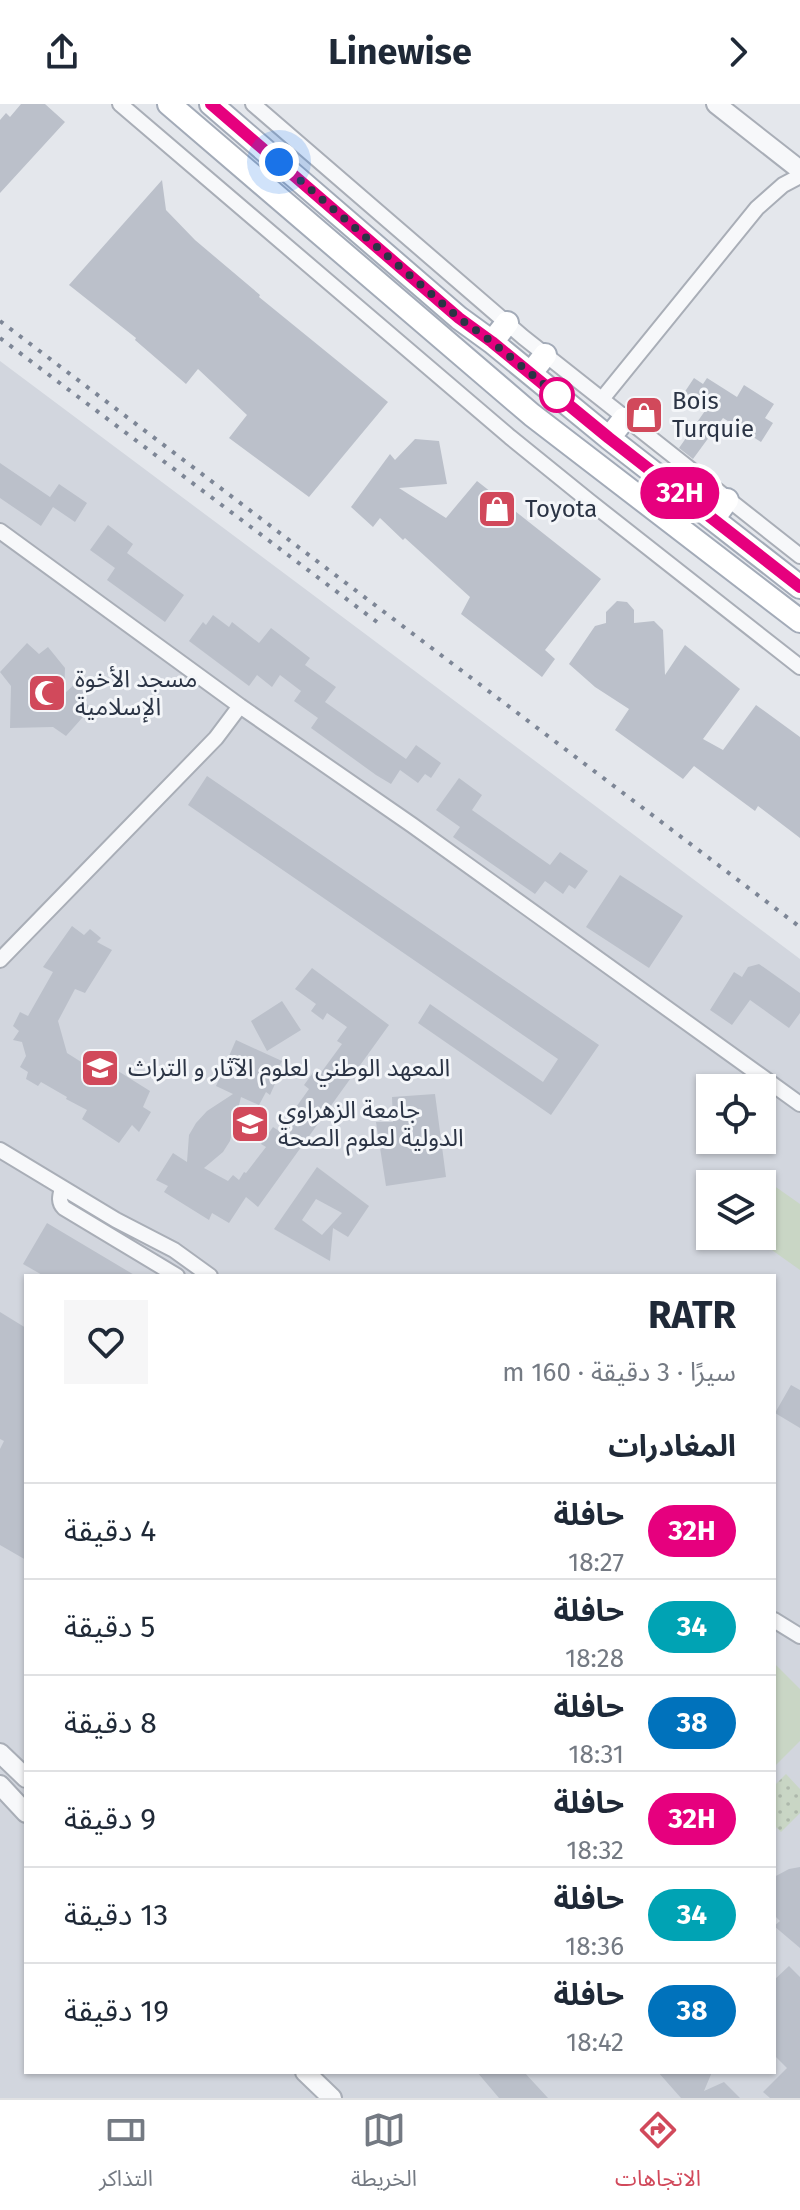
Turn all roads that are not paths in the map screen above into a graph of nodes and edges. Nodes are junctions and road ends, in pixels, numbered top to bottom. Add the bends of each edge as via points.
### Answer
1 (120, 104) edge
2 (169, 104) edge
3 (211, 104) edge
4 (253, 104) edge
5 (716, 104) edge
6 (798, 175) edge
7 (507, 323) junction
8 (492, 342) junction
9 (545, 355) junction
10 (531, 373) junction
11 (602, 399) junction
12 (624, 419) junction
13 (609, 438) junction
14 (727, 500) junction
15 (714, 518) junction
16 (0, 531) edge
17 (800, 556) edge
18 (800, 587) edge
19 (800, 621) edge
20 (800, 667) edge
21 (240, 706) junction
22 (0, 960) edge
23 (800, 1104) edge
24 (0, 1150) edge
25 (62, 1188) junction
26 (174, 1274) edge
27 (207, 1274) edge
28 (776, 1621) edge
29 (800, 1636) edge
30 (0, 1753) edge
31 (24, 1776) edge
32 (0, 1785) edge
33 (24, 1811) edge
34 (307, 2074) edge
35 (332, 2098) edge

1 - 20 street via 510,437
2 - 19 main road via 532,415
3 - 8 main road
4 - 7 street
5 - 6 street
6 - 11 street via 757,208
7 - 8 main road
7 - 9 street
8 - 10 main road
9 - 10 main road
9 - 11 street
10 - 13 main road
11 - 12 street
12 - 13 main road
12 - 14 street
13 - 15 main road
14 - 15 main road
14 - 17 street
15 - 18 main road
16 - 21 street
21 - 22 street via 216,738
21 - 23 street
24 - 25 street
25 - 26 street via 64,1208
25 - 27 street
28 - 29 street
30 - 31 street
32 - 33 street
34 - 35 street

